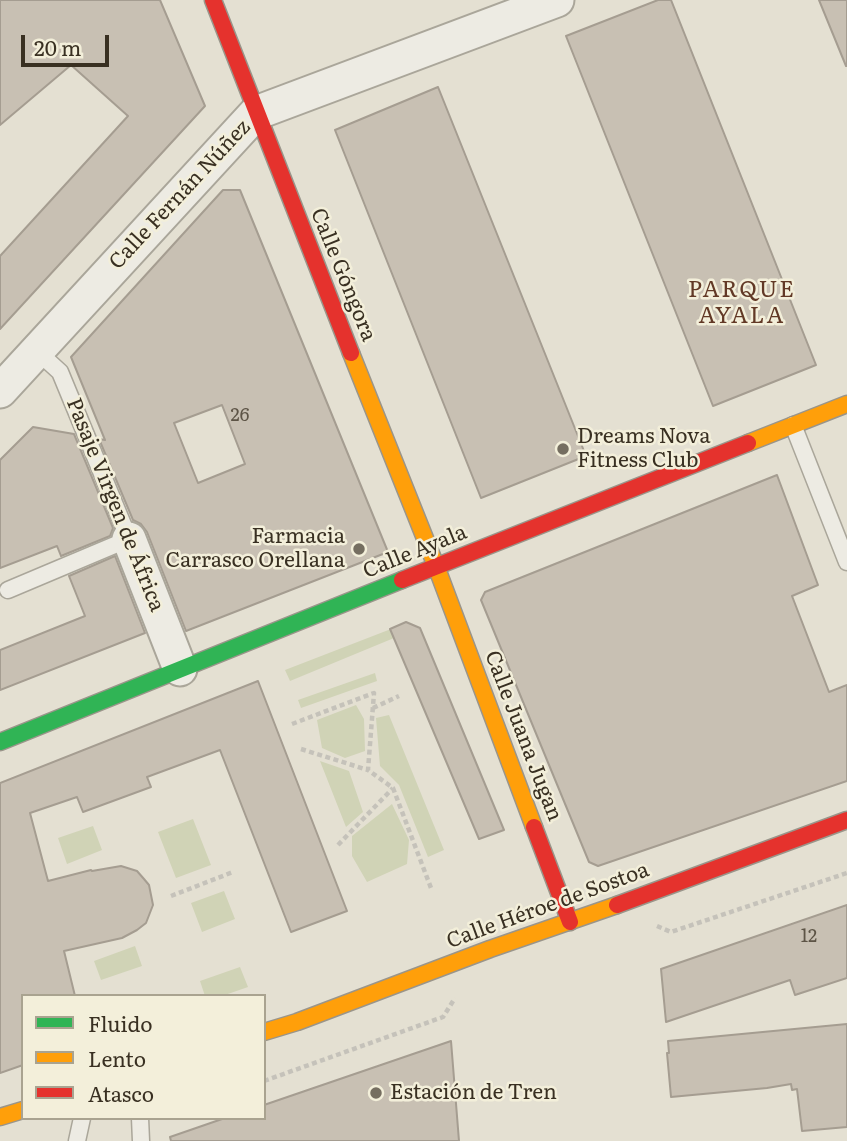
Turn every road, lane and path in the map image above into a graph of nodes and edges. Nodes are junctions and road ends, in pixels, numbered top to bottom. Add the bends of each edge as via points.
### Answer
1 (213, 0) edge
2 (558, 0) edge
3 (256, 113) junction
4 (37, 351) junction
5 (0, 391) edge
6 (847, 404) edge
7 (793, 425) junction
8 (129, 539) junction
9 (847, 562) edge
10 (436, 566) junction
11 (8, 590) dead end
12 (180, 669) junction
13 (399, 696) dead end
14 (372, 708) junction
15 (292, 724) dead end
16 (0, 743) edge
17 (301, 749) dead end
18 (369, 770) junction
19 (393, 788) junction
20 (847, 820) edge
21 (338, 845) dead end
22 (233, 872) dead end
23 (847, 873) edge
24 (431, 888) dead end
25 (171, 896) dead end
26 (570, 922) junction
27 (654, 925) dead end
28 (458, 993) dead end
29 (266, 1031) edge
30 (266, 1080) edge
31 (21, 1111) edge
32 (0, 1117) edge
33 (82, 1120) edge
34 (140, 1120) edge
35 (77, 1141) edge
36 (141, 1141) edge

1 - 3 main road, Calle Góngora
2 - 3 street, Calle Fernán Núñez
3 - 4 street, Calle Fernán Núñez
3 - 10 main road, Calle Góngora
4 - 5 street, Calle Fernán Núñez
4 - 8 lane, Pasaje Virgen de África via 60,372
6 - 7 main road, Calle Ayala
7 - 9 lane
7 - 10 main road, Calle Ayala
8 - 11 lane
8 - 12 street, Pasaje Virgen de África
10 - 12 main road, Calle Ayala
10 - 26 main road, Calle Juana Jugan
12 - 16 main road, Calle Ayala
13 - 14 path
14 - 15 path via 374,693
14 - 18 path
17 - 18 path
18 - 19 path
19 - 21 path
19 - 24 path
20 - 26 main road, Calle Héroe de Sostoa
22 - 25 path
23 - 27 path via 671,932
26 - 29 main road, Calle Héroe de Sostoa
28 - 30 path via 443,1017
31 - 32 main road
33 - 35 lane
34 - 36 lane

